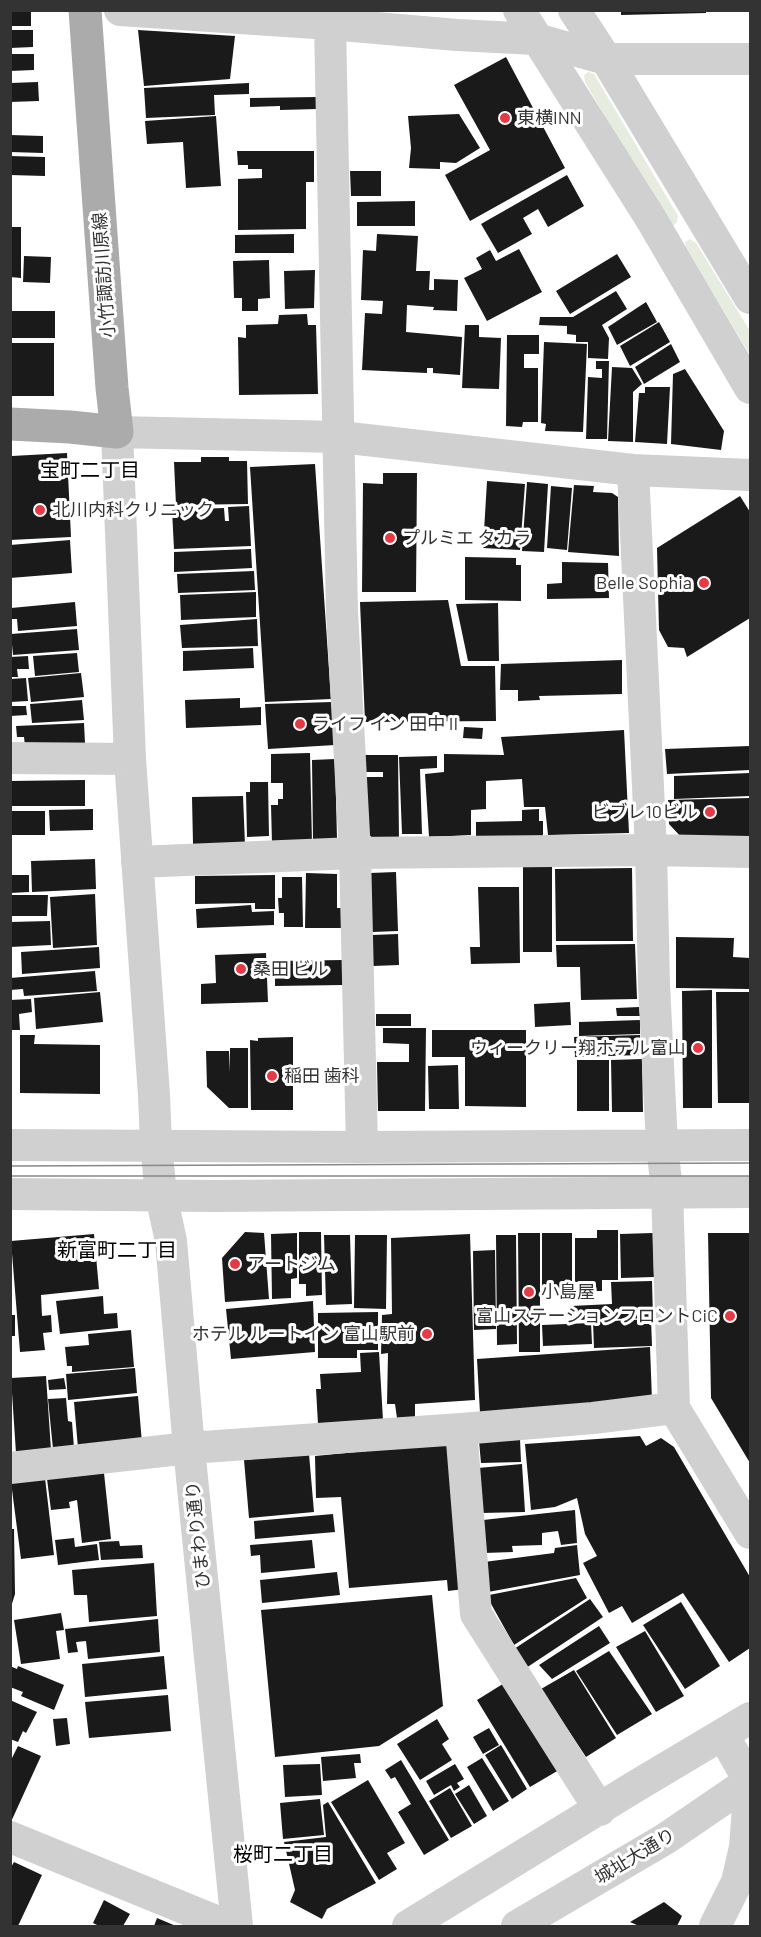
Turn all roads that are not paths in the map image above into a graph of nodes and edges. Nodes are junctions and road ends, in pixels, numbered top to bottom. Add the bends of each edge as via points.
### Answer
1 (85, 10) edge
2 (120, 10) edge
3 (519, 10) edge
4 (574, 10) edge
5 (330, 24) junction
6 (536, 39) junction
7 (606, 59) junction
8 (750, 59) edge
9 (750, 297) edge
10 (750, 387) edge
11 (10, 424) edge
12 (117, 432) junction
13 (340, 438) junction
14 (633, 470) junction
15 (750, 475) edge
16 (10, 758) edge
17 (130, 759) junction
18 (651, 850) junction
19 (750, 852) edge
20 (355, 853) junction
21 (137, 862) junction
22 (156, 1144) junction
23 (750, 1144) edge
24 (10, 1145) edge
25 (662, 1145) junction
26 (362, 1147) junction
27 (667, 1191) junction
28 (750, 1192) edge
29 (10, 1194) edge
30 (161, 1196) junction
31 (674, 1408) junction
32 (461, 1429) junction
33 (189, 1448) junction
34 (10, 1468) edge
35 (750, 1533) edge
36 (750, 1718) edge
37 (723, 1735) junction
38 (750, 1782) edge
39 (600, 1810) junction
40 (10, 1837) edge
41 (228, 1926) edge
42 (237, 1926) edge
43 (408, 1926) edge
44 (517, 1926) edge
45 (715, 1926) edge

1 - 12 main road, 小竹諏訪川原線
2 - 5 street
3 - 6 street
4 - 7 street
5 - 6 street
5 - 13 street
6 - 7 street
6 - 10 street via 651,219
7 - 8 street
7 - 9 street
11 - 12 main road
12 - 13 street
12 - 17 street, ひまわり通り
13 - 14 street
13 - 20 street via 342,612
14 - 15 street
14 - 18 street
16 - 17 street
17 - 21 street, ひまわり通り
18 - 19 street
18 - 20 street
18 - 25 street
20 - 21 street
20 - 26 street
21 - 22 street, ひまわり通り
22 - 24 street
22 - 26 street
22 - 30 street, ひまわり通り
23 - 25 street
25 - 26 street
25 - 27 street
27 - 28 street
27 - 30 street
27 - 31 street
29 - 30 street
30 - 33 street, ひまわり通り via 171,1241
31 - 32 street
31 - 35 street
32 - 33 street
32 - 39 street via 476,1614
33 - 34 street
33 - 42 street, ひまわり通り
36 - 37 street
37 - 38 street
37 - 39 street
38 - 44 street, 城址大通り via 665,1839
38 - 45 street via 745,1847 737,1882
39 - 43 street
40 - 41 street

